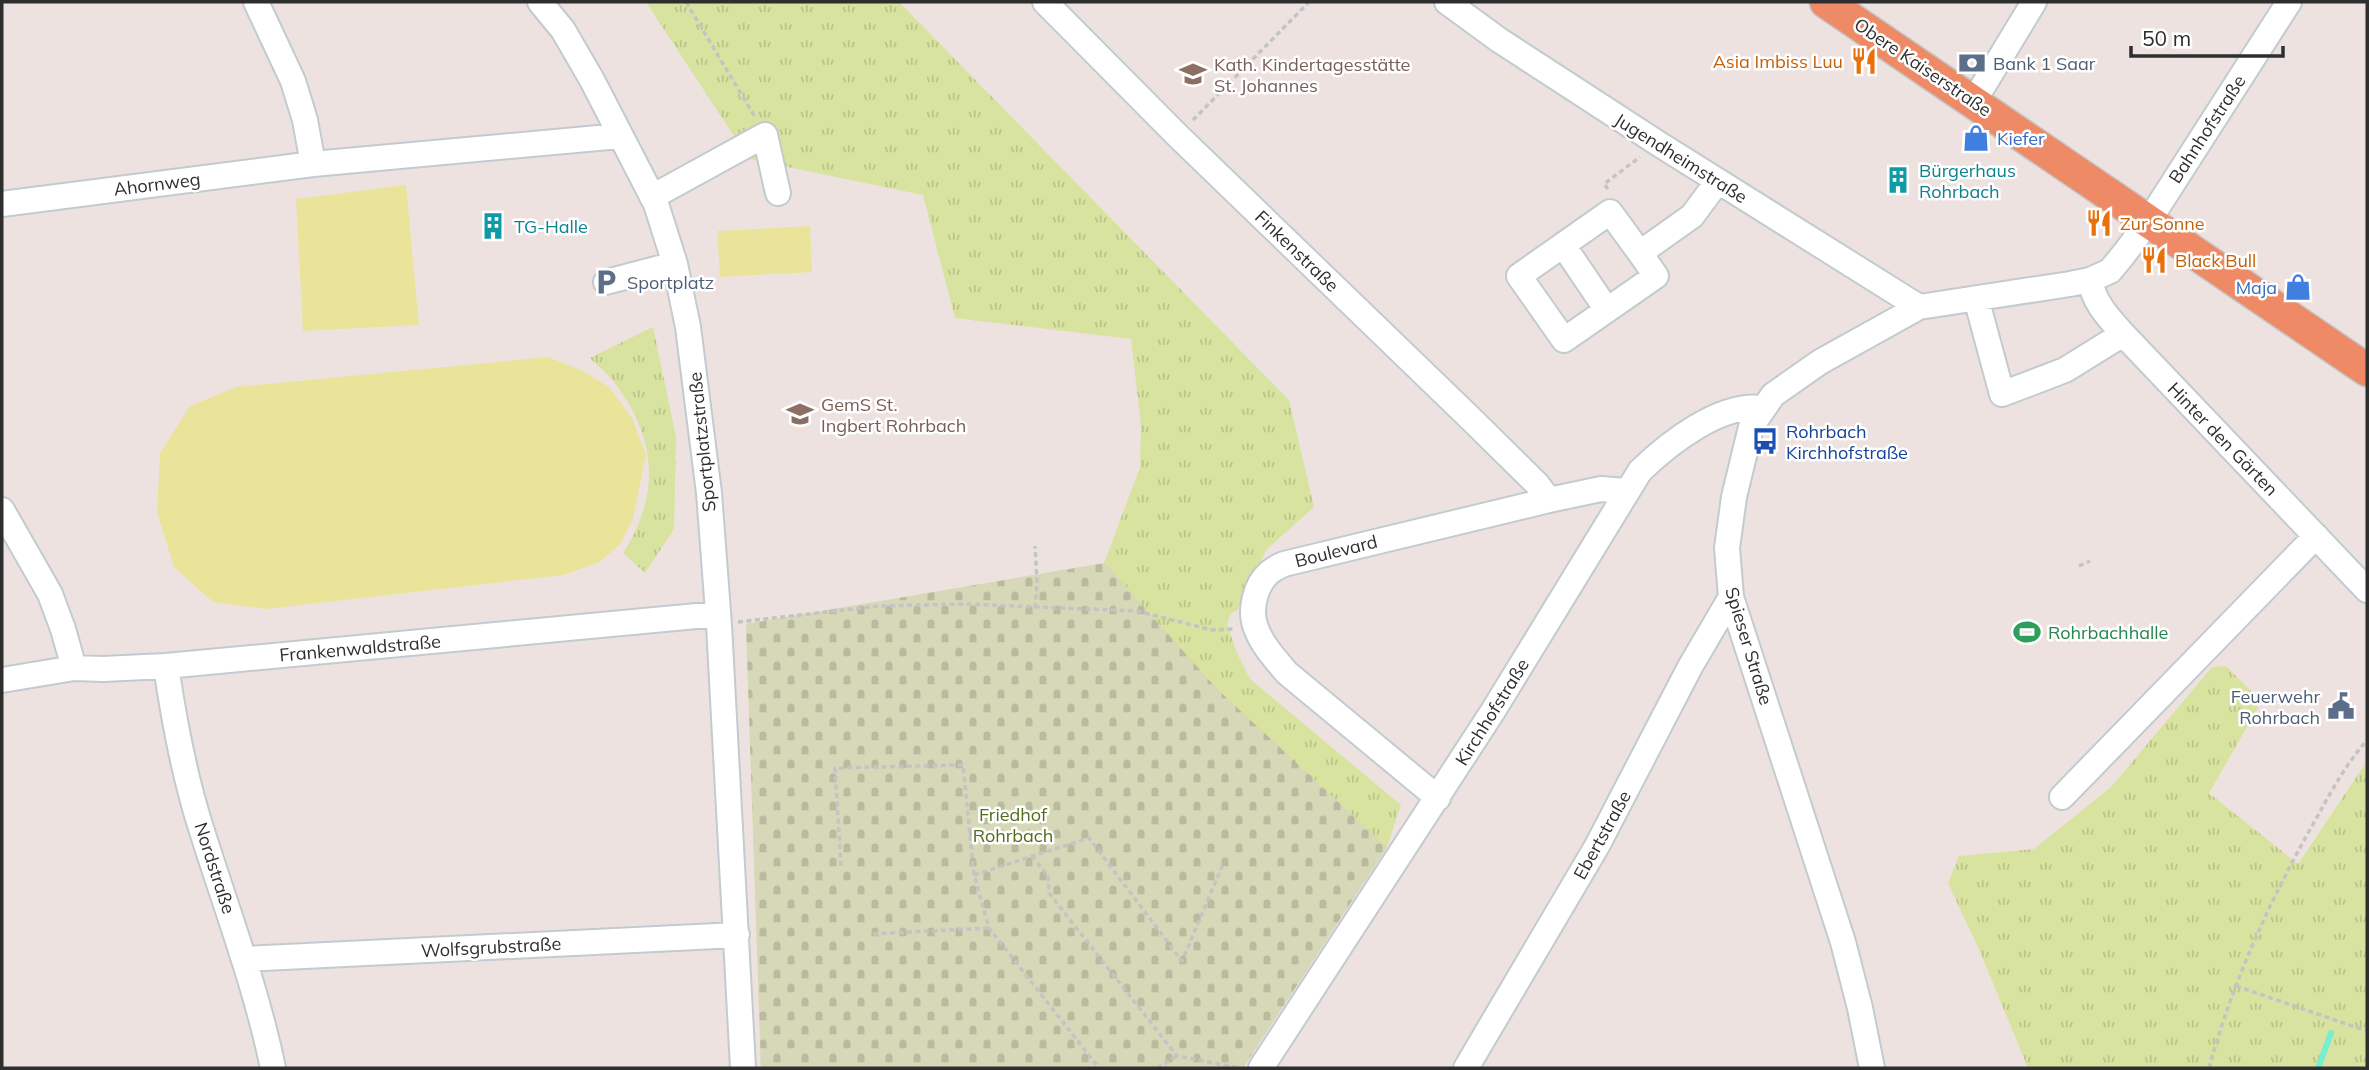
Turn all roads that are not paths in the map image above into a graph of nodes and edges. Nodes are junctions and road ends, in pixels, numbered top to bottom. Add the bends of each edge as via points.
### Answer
1 (256, 2) edge
2 (540, 2) edge
3 (1045, 2) edge
4 (1447, 2) edge
5 (1826, 2) edge
6 (2034, 2) edge
7 (2289, 2) edge
8 (1974, 101) junction
9 (620, 136) junction
10 (313, 164) junction
11 (1718, 181) junction
12 (778, 193) dead end
13 (652, 197) junction
14 (2, 204) edge
15 (2148, 222) junction
16 (1563, 245) junction
17 (1640, 253) junction
18 (675, 264) junction
19 (2090, 280) junction
20 (606, 282) dead end
21 (1976, 298) junction
22 (1919, 307) junction
23 (1607, 310) junction
24 (2123, 334) junction
25 (2367, 370) edge
26 (1762, 408) junction
27 (1626, 491) junction
28 (1549, 500) junction
29 (2, 510) edge
30 (2316, 536) junction
31 (2367, 590) edge
32 (1731, 597) junction
33 (719, 620) junction
34 (166, 666) junction
35 (74, 668) junction
36 (2, 680) edge
37 (2062, 797) dead end
38 (1438, 798) junction
39 (737, 935) junction
40 (245, 959) junction
41 (273, 1068) edge
42 (743, 1068) edge
43 (1261, 1068) edge
44 (1466, 1068) edge
45 (1872, 1068) edge

1 - 10 street via 293,81
2 - 9 street, Sportplatzstraße via 569,40
3 - 28 street, Finkenstraße
4 - 11 street, Jugendheimstraße
5 - 8 main road, Obere Kaiserstraße
6 - 8 street
7 - 15 street, Bahnhofstraße
8 - 15 main road, Obere Kaiserstraße
9 - 10 street
9 - 13 street, Sportplatzstraße
10 - 14 street, Ahornweg
11 - 17 street via 1692,216
11 - 22 street, Jugendheimstraße
12 - 13 street via 765,135
13 - 18 street, Sportplatzstraße
15 - 19 street, Spieser Straße via 2110,271
15 - 25 main road, Obere Kaiserstraße
16 - 17 street via 1610,212
16 - 23 street
16 - 23 street via 1519,276 1564,340
17 - 23 street via 1656,276
18 - 20 street
18 - 33 street, Sportplatzstraße via 698,396
19 - 21 street, Spieser Straße
19 - 24 street, Hinter den Gärten via 2103,312
21 - 22 street, Spieser Straße
21 - 24 street via 2002,394 2065,370
22 - 26 street, Spieser Straße via 1820,362
24 - 30 street, Hinter den Gärten
26 - 27 street, Kirchhofstraße via 1731,410 1709,421 1656,455
26 - 32 street, Spieser Straße via 1751,427 1734,497 1727,548
27 - 28 street, Boulevard via 1601,489
27 - 38 street, Kirchhofstraße
28 - 38 street, Boulevard via 1284,564 1269,573 1259,587 1253,606 1255,627 1287,674
29 - 35 street via 50,594
30 - 31 street, Hinter den Gärten
30 - 37 street
32 - 44 street, Ebertstraße via 1597,846
32 - 45 street, Spieser Straße via 1843,942
33 - 34 street, Frankenwaldstraße
33 - 39 street, Sportplatzstraße
34 - 35 street, Frankenwaldstraße
34 - 40 street, Nordstraße via 186,776
35 - 36 street, Frankenwaldstraße
38 - 43 street, Kirchhofstraße
39 - 40 street, Wolfsgrubstraße
39 - 42 street, Sportplatzstraße
40 - 41 street, Nordstraße

